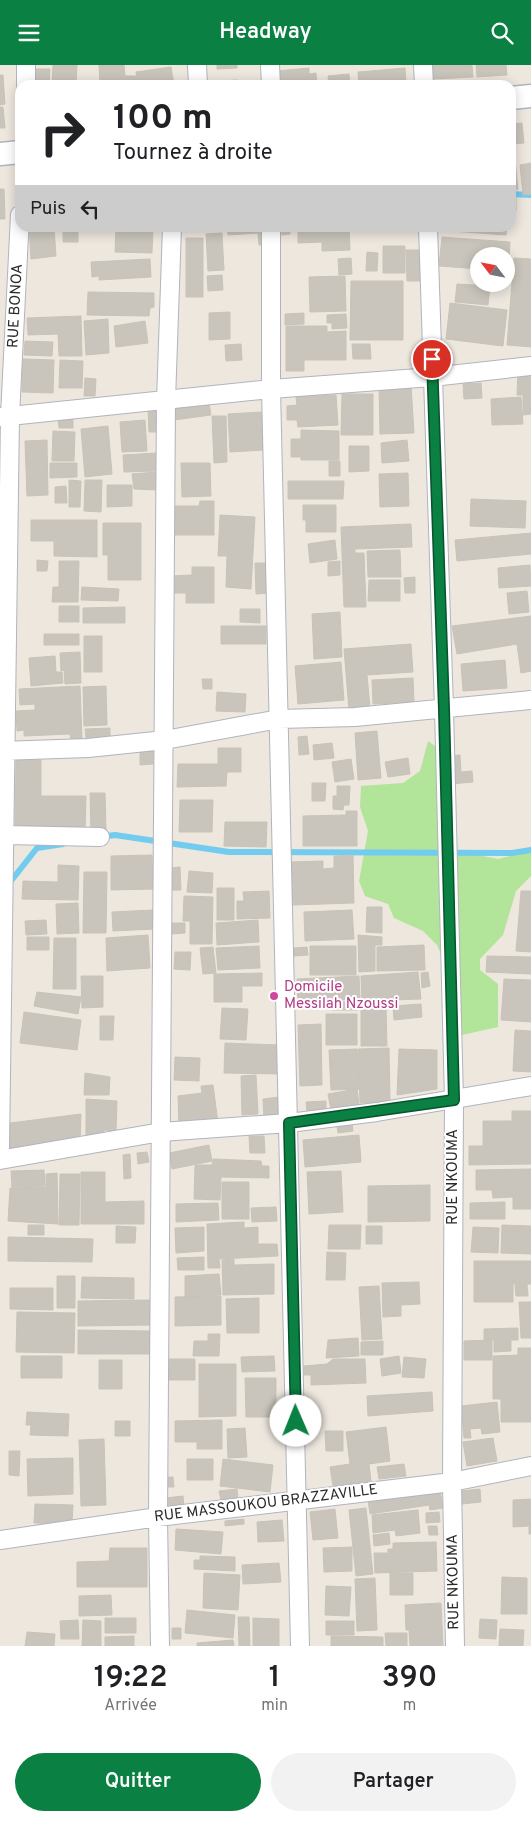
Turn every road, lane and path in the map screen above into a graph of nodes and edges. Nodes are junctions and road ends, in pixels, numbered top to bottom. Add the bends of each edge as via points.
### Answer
1 (26, 65) edge
2 (198, 65) edge
3 (270, 65) edge
4 (423, 65) edge
5 (26, 80) edge
6 (198, 80) edge
7 (270, 80) edge
8 (424, 80) edge
9 (531, 96) edge
10 (516, 98) edge
11 (15, 152) edge
12 (0, 154) edge
13 (19, 232) edge
14 (172, 232) edge
15 (271, 232) edge
16 (428, 232) edge
17 (531, 366) edge
18 (432, 377) junction
19 (272, 389) junction
20 (166, 401) junction
21 (5, 416) edge
22 (531, 700) edge
23 (444, 709) junction
24 (279, 719) junction
25 (164, 740) junction
26 (4, 750) edge
27 (6, 835) junction
28 (100, 837) dead end
29 (531, 1086) edge
30 (454, 1100) junction
31 (289, 1123) junction
32 (161, 1132) junction
33 (0, 1148) edge
34 (0, 1160) edge
35 (531, 1466) edge
36 (452, 1482) junction
37 (298, 1501) junction
38 (158, 1517) junction
39 (0, 1540) edge
40 (160, 1646) edge
41 (300, 1646) edge
42 (455, 1646) edge

1 - 5 street
2 - 6 street
3 - 7 street
4 - 8 street
9 - 10 street
11 - 12 street
13 - 21 street, RUE BONOA
14 - 20 street
15 - 19 street
16 - 18 street, RUE NKOUMA
17 - 18 street
18 - 19 street
18 - 23 street, RUE NKOUMA
19 - 20 street
19 - 24 street
20 - 21 street
20 - 25 street
21 - 26 street, RUE BONOA
22 - 23 street
23 - 24 street via 355,717
23 - 30 street, RUE NKOUMA
24 - 25 street
24 - 31 street
25 - 26 street via 88,748
25 - 32 street
26 - 27 street, RUE BONOA
27 - 28 street
27 - 33 street, RUE BONOA
29 - 30 street
30 - 31 street
30 - 36 street, RUE NKOUMA
31 - 32 street
31 - 37 street
32 - 34 street
32 - 38 street
35 - 36 street, RUE MASSOUKOU BRAZZAVILLE
36 - 37 street, RUE MASSOUKOU BRAZZAVILLE
36 - 42 street, RUE NKOUMA
37 - 38 street, RUE MASSOUKOU BRAZZAVILLE
37 - 41 street
38 - 39 street, RUE MASSOUKOU BRAZZAVILLE
38 - 40 street

